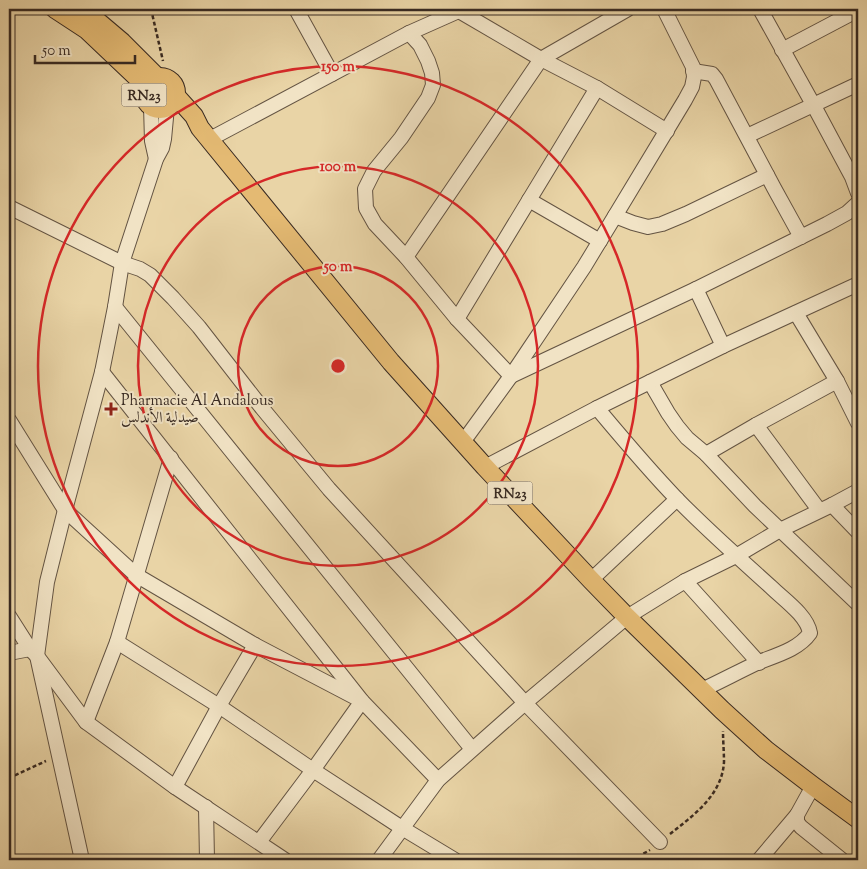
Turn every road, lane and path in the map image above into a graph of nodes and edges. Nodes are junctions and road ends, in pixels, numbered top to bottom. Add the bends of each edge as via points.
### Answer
1 (55, 9) edge
2 (83, 9) edge
3 (151, 9) edge
4 (296, 9) edge
5 (628, 9) edge
6 (760, 9) edge
7 (461, 10) edge
8 (668, 10) edge
9 (858, 10) edge
10 (409, 33) junction
11 (782, 50) junction
12 (541, 59) junction
13 (693, 71) junction
14 (332, 74) junction
15 (156, 80) junction
16 (858, 84) edge
17 (597, 88) junction
18 (166, 104) junction
19 (814, 106) junction
20 (667, 131) junction
21 (205, 133) junction
22 (747, 136) junction
23 (767, 175) junction
24 (858, 193) edge
25 (529, 200) junction
26 (858, 203) edge
27 (9, 207) edge
28 (615, 216) junction
29 (801, 237) junction
30 (600, 241) junction
31 (406, 257) junction
32 (122, 263) junction
33 (858, 284) edge
34 (696, 289) junction
35 (115, 307) junction
36 (796, 313) junction
37 (457, 319) junction
38 (723, 346) junction
39 (102, 372) junction
40 (510, 376) junction
41 (837, 381) junction
42 (650, 382) junction
43 (597, 408) junction
44 (9, 420) edge
45 (858, 423) edge
46 (756, 425) junction
47 (463, 442) junction
48 (706, 454) junction
49 (172, 458) junction
50 (485, 466) junction
51 (858, 491) edge
52 (677, 499) junction
53 (825, 508) junction
54 (65, 510) junction
55 (780, 530) junction
56 (858, 532) edge
57 (736, 556) junction
58 (136, 575) junction
59 (591, 580) junction
60 (685, 581) junction
61 (858, 604) edge
62 (9, 616) edge
63 (627, 618) junction
64 (117, 642) junction
65 (255, 645) junction
66 (33, 652) junction
67 (9, 653) edge
68 (759, 662) junction
69 (702, 690) junction
70 (362, 701) junction
71 (525, 702) junction
72 (219, 706) junction
73 (722, 710) junction
74 (86, 722) junction
75 (472, 749) junction
76 (59, 754) junction
77 (313, 770) junction
78 (9, 778) edge
79 (438, 780) junction
80 (813, 786) junction
81 (175, 787) junction
82 (206, 807) junction
83 (797, 815) junction
84 (858, 819) edge
85 (402, 828) junction
86 (258, 842) junction
87 (660, 842) junction
88 (82, 860) edge
89 (207, 860) edge
90 (285, 860) edge
91 (379, 860) edge
92 (455, 860) edge
93 (632, 860) edge
94 (759, 860) edge
95 (842, 860) edge

1 - 15 main road, RN23
2 - 15 main road, RN23 via 122,42
3 - 15 path
4 - 14 street
5 - 12 street
6 - 11 street
7 - 10 street
7 - 12 street
8 - 13 street
9 - 11 street
10 - 14 street
10 - 31 street via 428,60 433,85 428,98 374,171 365,189 366,208 375,224
11 - 19 street
12 - 17 street
12 - 31 street
13 - 20 street via 692,87
13 - 22 street via 712,74
14 - 21 street
15 - 18 main road, RN23 via 175,85
15 - 18 main road, RN23 via 144,95 148,103
16 - 19 street
17 - 20 street
17 - 25 street
18 - 21 main road, RN23 via 186,122
18 - 32 street via 152,141 156,159
19 - 22 street
19 - 24 street
20 - 28 street
21 - 47 main road, RN23 via 391,362
22 - 23 street
23 - 28 street via 662,224 648,227
23 - 29 street
25 - 30 street
25 - 37 street
26 - 29 street via 847,213
27 - 32 street
28 - 30 street
29 - 34 street
30 - 40 street
31 - 37 street
32 - 35 street
32 - 71 street via 150,275 199,327 329,489
33 - 36 street
34 - 38 street
34 - 40 street
35 - 39 street
35 - 75 street
36 - 38 street
36 - 41 street
37 - 40 street
38 - 42 street
39 - 49 street
39 - 54 street
40 - 47 street
41 - 45 street
41 - 46 street
42 - 43 street
42 - 48 street via 677,426
43 - 50 street
43 - 52 street
44 - 54 street
46 - 48 street
46 - 53 street
47 - 50 main road, RN23
48 - 55 street
49 - 58 street
49 - 70 street
50 - 59 main road, RN23
51 - 53 street
52 - 57 street
52 - 59 street
53 - 55 street
53 - 56 street
54 - 58 street
54 - 66 street
55 - 57 street
55 - 61 street
57 - 60 street
57 - 68 street via 798,612 809,627 810,632 803,641
58 - 64 street
58 - 65 street
59 - 63 main road, RN23
60 - 63 street
60 - 68 street
62 - 66 street
63 - 69 main road, RN23
63 - 71 street
64 - 72 street
64 - 74 street
65 - 70 street
65 - 72 street
66 - 67 street
66 - 74 street
66 - 76 street
68 - 69 street
69 - 73 main road, RN23
70 - 77 street
70 - 79 street
71 - 75 street
71 - 87 street
72 - 77 street
72 - 81 street
73 - 80 main road, RN23
73 - 87 path via 724,763 720,782 705,805
74 - 81 street
75 - 79 street
76 - 78 path
76 - 88 street
77 - 85 street
77 - 86 street
79 - 85 street
80 - 83 street
80 - 84 main road, RN23
81 - 82 street
82 - 86 street
82 - 89 street
83 - 94 street
83 - 95 street via 800,827
85 - 91 street
85 - 92 street
86 - 90 street
87 - 93 path

